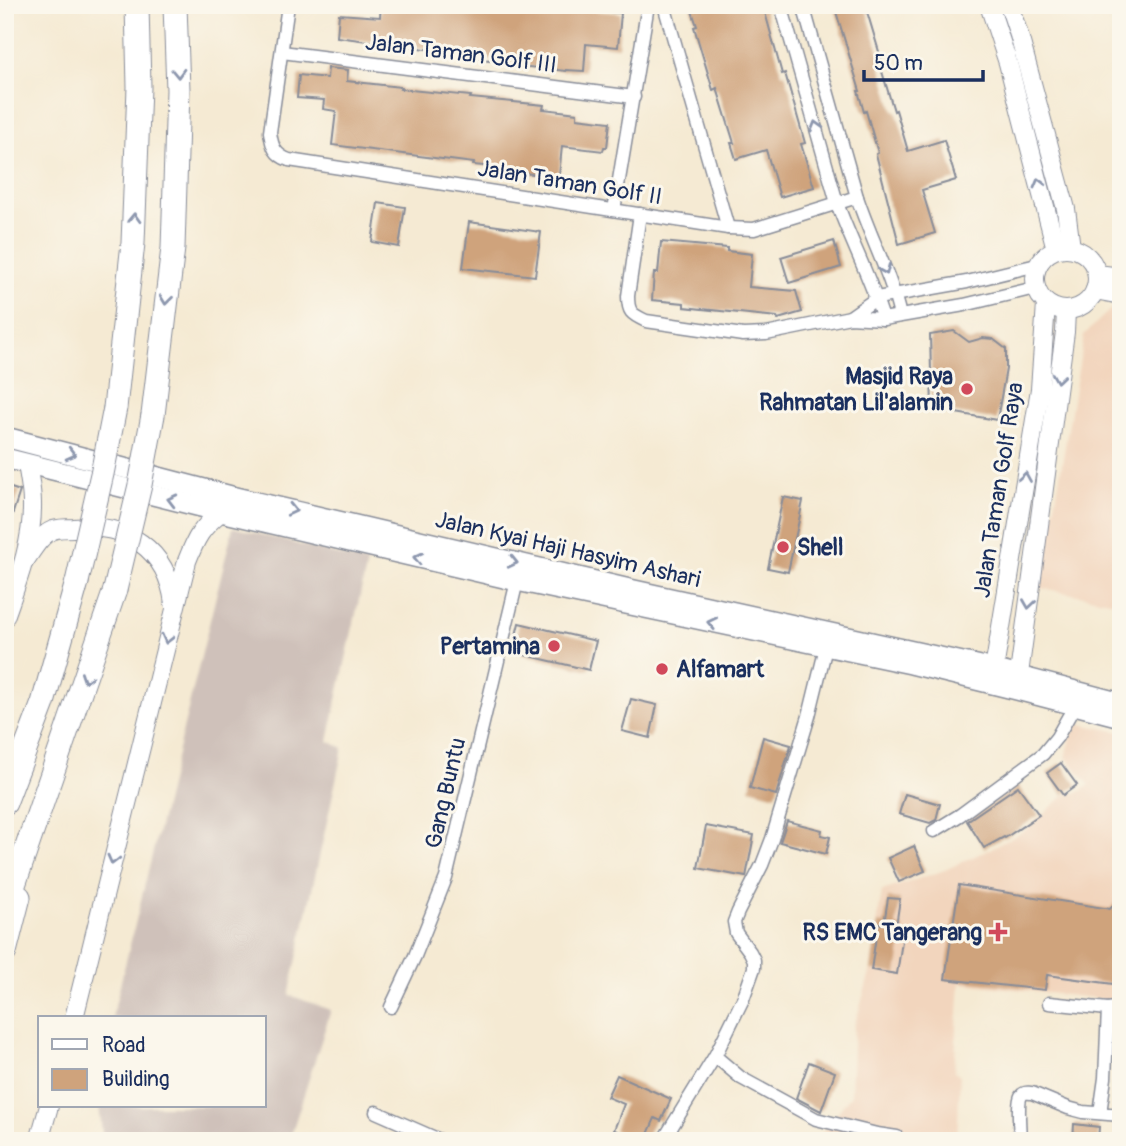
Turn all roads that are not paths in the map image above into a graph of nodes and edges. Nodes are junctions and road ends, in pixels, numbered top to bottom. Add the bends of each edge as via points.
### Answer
1 (137, 5) edge
2 (175, 5) edge
3 (288, 5) edge
4 (648, 5) edge
5 (664, 5) edge
6 (781, 5) edge
7 (803, 5) edge
8 (989, 5) edge
9 (1009, 5) edge
10 (282, 52) junction
11 (634, 97) junction
12 (857, 197) junction
13 (837, 203) junction
14 (614, 210) junction
15 (640, 214) junction
16 (728, 228) junction
17 (1064, 248) junction
18 (1037, 265) junction
19 (1121, 277) edge
20 (982, 278) junction
21 (1096, 282) junction
22 (1035, 288) junction
23 (895, 294) junction
24 (1121, 295) edge
25 (877, 298) junction
26 (988, 299) junction
27 (1046, 304) junction
28 (1066, 310) junction
29 (900, 316) junction
30 (850, 317) junction
31 (883, 319) junction
32 (5, 437) edge
33 (5, 458) edge
34 (27, 464) junction
35 (221, 512) junction
36 (24, 562) junction
37 (531, 579) junction
38 (174, 609) junction
39 (5, 617) edge
40 (828, 639) junction
41 (993, 676) junction
42 (1018, 683) junction
43 (1121, 703) edge
44 (1074, 705) junction
45 (1121, 717) edge
46 (7, 799) edge
47 (41, 809) junction
48 (934, 831) dead end
49 (5, 911) edge
50 (5, 952) edge
51 (1049, 1003) dead end
52 (391, 1007) dead end
53 (1114, 1008) edge
54 (74, 1016) edge
55 (715, 1056) junction
56 (49, 1108) edge
57 (376, 1112) dead end
58 (1100, 1113) junction
59 (1121, 1115) edge
60 (897, 1137) dead end
61 (39, 1141) edge
62 (442, 1141) edge
63 (663, 1141) edge
64 (1020, 1141) edge

46 -> 1 highway, bridge via 43,703 77,582 116,408 133,243
2 -> 47 highway, bridge via 178,90 173,248 153,415 116,590
3 - 10 street
4 - 11 street
5 - 16 street
13 -> 6 street
7 - 12 street
17 -> 8 street
9 - 17 street via 1066,209
10 - 11 street, Jalan Taman Golf III
10 - 14 street, Jalan Taman Golf II via 270,132 271,145 282,157
11 - 14 street
12 - 13 street, Jalan Taman Golf II
12 -> 23 street
13 - 16 street, Jalan Taman Golf II via 754,229
13 - 25 street
14 - 15 street, Jalan Taman Golf II
15 - 16 street, Jalan Taman Golf II
15 - 30 street via 628,296 633,315 646,321 743,335
17 - 18 street via 1045,255
17 - 21 street via 1083,253 1092,262
18 - 20 street
18 - 22 street
19 - 21 street
20 - 23 street
20 - 26 street
21 - 24 street
21 - 28 street via 1091,299
22 - 26 street
22 - 27 street
23 - 25 street
23 - 29 street
25 - 30 street
25 - 31 street
26 - 29 street
27 - 28 street
41 -> 27 street, Jalan Taman Golf Raya via 1040,389
28 -> 42 street, Jalan Taman Golf Raya
29 - 31 street
30 - 31 street
32 -> 37 main road, Jalan Kyai Haji Hasyim Ashari
33 - 34 main road, Jalan Kyai Haji Hasyim Ashari
35 -> 34 main road, Jalan Kyai Haji Hasyim Ashari
34 - 36 street via 32,505
37 -> 35 main road, Jalan Kyai Haji Hasyim Ashari
35 - 38 street via 195,540
36 - 38 street via 53,530 106,527 128,534 162,565
36 - 39 street
37 - 40 main road, Jalan Kyai Haji Hasyim Ashari
37 - 52 street, Gang Buntu via 446,878
38 -> 54 street
40 - 41 main road, Jalan Kyai Haji Hasyim Ashari
40 - 55 street via 772,839 734,922 754,968
41 - 42 main road, Jalan Kyai Haji Hasyim Ashari
42 - 43 main road, Jalan Kyai Haji Hasyim Ashari
42 - 44 main road, Jalan Kyai Haji Hasyim Ashari
44 - 45 main road, Jalan Kyai Haji Hasyim Ashari
44 - 48 street via 1058,737 1043,754
47 - 49 highway
47 - 50 highway
51 - 53 street
53 - 58 street
55 - 60 street via 741,1078 816,1119
55 - 63 street
56 - 61 street
57 - 62 street
58 - 59 street
58 - 64 street via 1068,1108 1026,1093 1019,1103

